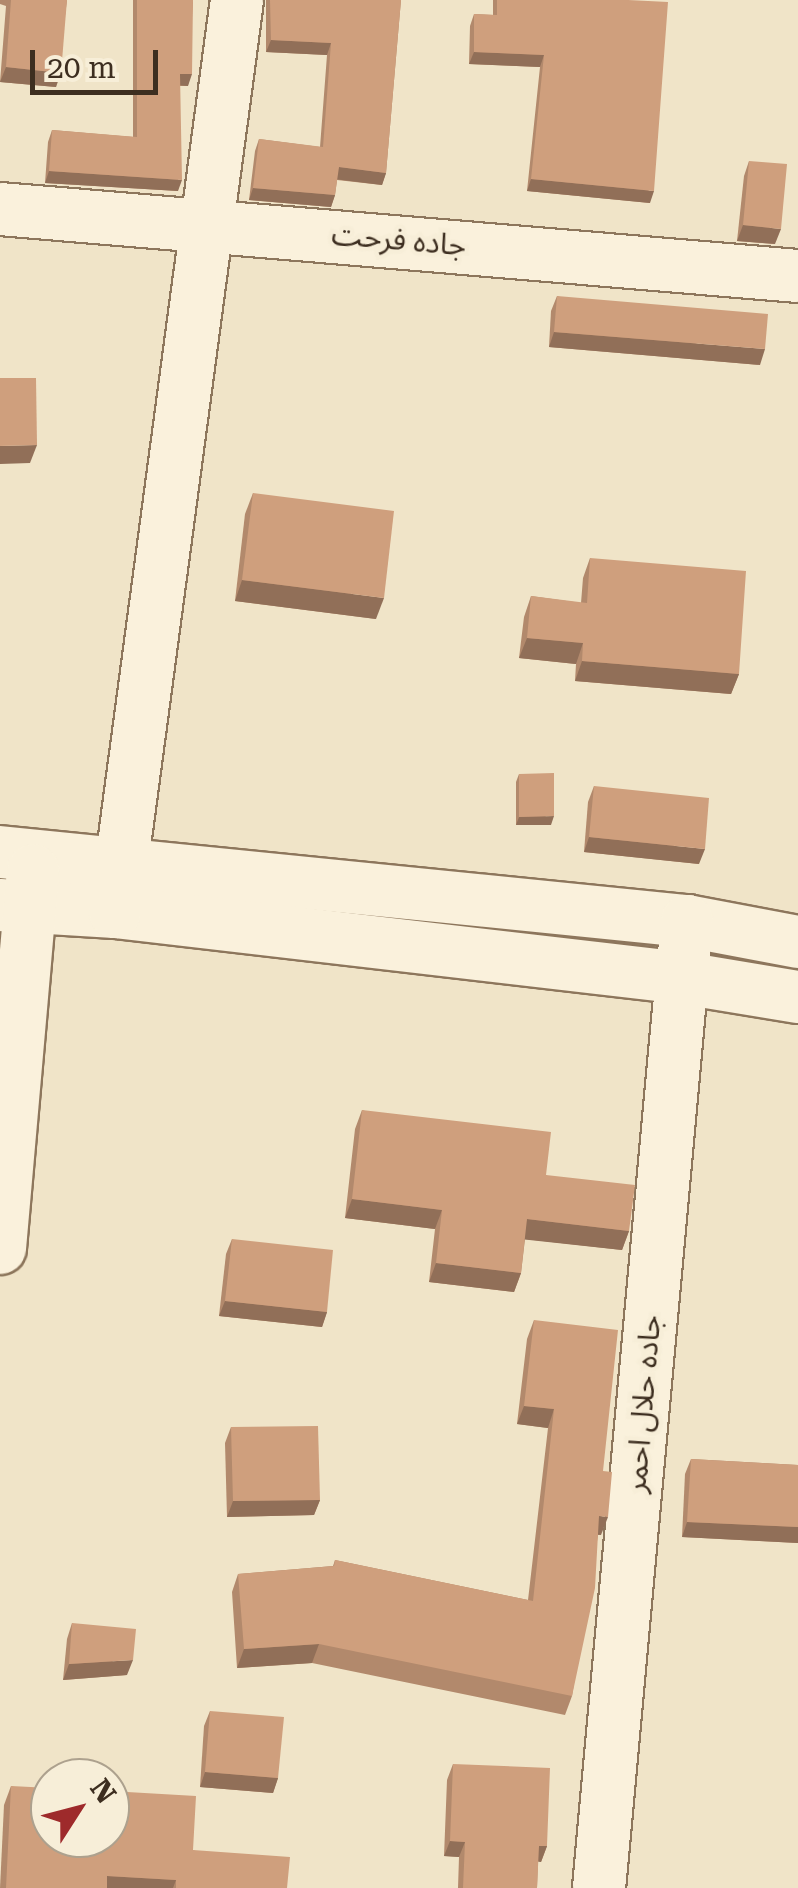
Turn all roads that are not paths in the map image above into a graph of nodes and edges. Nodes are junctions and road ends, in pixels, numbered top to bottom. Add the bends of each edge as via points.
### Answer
1 (237, 0) edge
2 (0, 209) edge
3 (212, 223) junction
4 (798, 276) edge
5 (17, 852) edge
6 (116, 890) junction
7 (15, 905) edge
8 (687, 921) junction
9 (798, 942) edge
10 (683, 978) junction
11 (798, 997) edge
12 (0, 1248) edge
13 (599, 1888) edge

1 - 3 street
2 - 3 street, جاده فرحت
3 - 4 street, جاده فرحت
3 - 6 street
5 - 6 street
5 - 7 street
6 - 7 street
6 - 8 street
6 - 10 street
7 - 12 street
8 - 9 street
8 - 10 street, جاده حلال احمر
10 - 11 street
10 - 13 street, جاده حلال احمر

